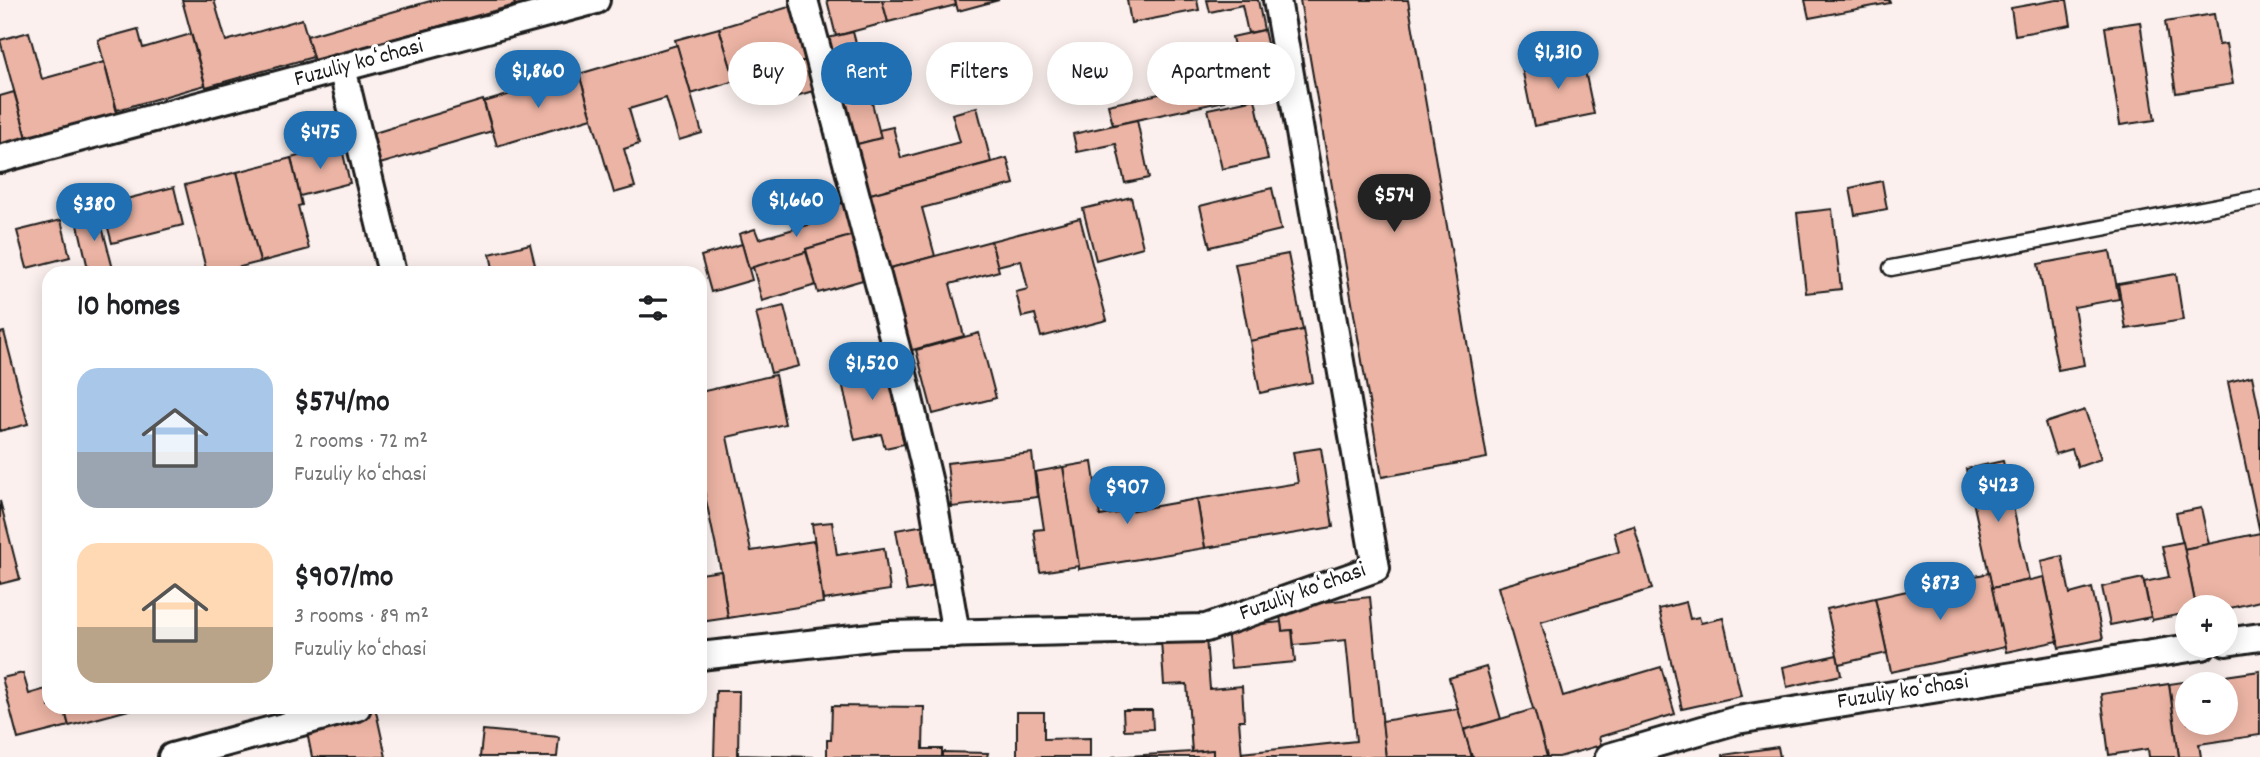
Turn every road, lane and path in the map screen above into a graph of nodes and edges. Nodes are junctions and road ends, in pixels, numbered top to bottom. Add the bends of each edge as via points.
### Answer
1 (596, 0) edge
2 (804, 0) edge
3 (1277, 0) edge
4 (342, 68) junction
5 (0, 159) edge
6 (2260, 198) edge
7 (390, 266) edge
8 (1891, 268) dead end
9 (956, 634) junction
10 (2260, 636) edge
11 (2238, 640) edge
12 (2175, 650) edge
13 (707, 655) edge
14 (331, 714) edge
15 (172, 757) edge
16 (1609, 757) edge

1 - 4 street, Fuzuliy koʻchasi
2 - 9 street via 904,377 933,500
3 - 9 street, Fuzuliy koʻchasi via 1376,568 1206,628
4 - 5 street, Fuzuliy koʻchasi
4 - 7 street
6 - 8 lane
9 - 13 street, Fuzuliy koʻchasi via 889,635
10 - 11 street
12 - 16 street, Fuzuliy koʻchasi via 1737,720
14 - 15 street

